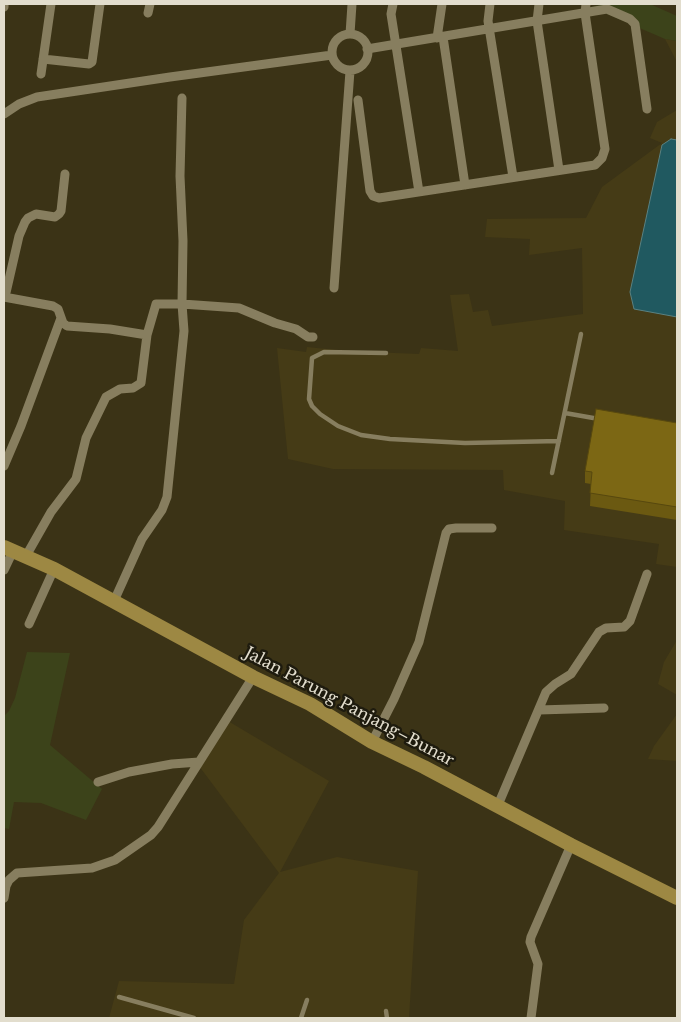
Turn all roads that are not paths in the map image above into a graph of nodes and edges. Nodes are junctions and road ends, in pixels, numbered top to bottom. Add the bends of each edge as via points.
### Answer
1 (51, 4) edge
2 (100, 4) edge
3 (352, 4) edge
4 (386, 4) edge
5 (393, 4) edge
6 (442, 4) edge
7 (490, 4) edge
8 (539, 4) edge
9 (586, 8) edge
10 (391, 14) junction
11 (537, 21) junction
12 (489, 29) junction
13 (350, 34) junction
14 (440, 37) junction
15 (396, 44) junction
16 (367, 49) junction
17 (332, 55) junction
18 (43, 59) junction
19 (350, 70) junction
20 (41, 74) dead end
21 (182, 98) dead end
22 (358, 100) dead end
23 (647, 109) dead end
24 (4, 114) edge
25 (559, 170) junction
26 (65, 174) dead end
27 (513, 177) junction
28 (465, 185) junction
29 (419, 192) junction
30 (334, 288) dead end
31 (4, 297) edge
32 (182, 304) junction
33 (61, 318) junction
34 (146, 334) junction
35 (581, 334) dead end
36 (313, 337) dead end
37 (386, 353) dead end
38 (565, 413) junction
39 (602, 420) edge
40 (559, 441) junction
41 (4, 466) edge
42 (552, 473) dead end
43 (492, 528) dead end
44 (14, 551) edge
45 (54, 569) junction
46 (4, 570) edge
47 (647, 574) dead end
48 (114, 601) junction
49 (30, 624) dead end
50 (253, 677) junction
51 (604, 708) dead end
52 (539, 710) junction
53 (372, 742) junction
54 (199, 762) junction
55 (98, 782) dead end
56 (498, 805) junction
57 (572, 845) junction
58 (4, 898) edge
59 (677, 898) edge
60 (119, 997) dead end
61 (307, 1000) dead end
62 (386, 1011) dead end
63 (194, 1018) edge
64 (301, 1018) edge
65 (387, 1018) edge
66 (531, 1018) edge

1 - 18 street
2 - 18 street via 92,62
3 - 13 street
4 - 10 street
5 - 10 street
6 - 14 street
7 - 12 street
8 - 11 street
9 - 11 street
9 - 23 street via 607,9 635,24
9 - 25 street via 605,149 595,165
10 - 15 street
11 - 12 street
11 - 25 street
12 - 14 street
12 - 27 street
13 - 16 street via 362,39
13 - 17 street via 338,38
14 - 15 street
14 - 28 street
15 - 16 street
15 - 29 street
16 - 19 street via 365,61
17 - 19 street via 338,66
17 - 24 street via 37,97
18 - 20 street
19 - 30 street
21 - 32 street
22 - 29 street via 370,192 379,198
25 - 27 street
26 - 31 street via 59,214 54,217 36,214 25,222
27 - 28 street
28 - 29 street
31 - 33 street via 53,306
32 - 34 street via 156,304
32 - 36 street via 238,308
32 - 48 street via 184,331 166,497 162,510 142,539
33 - 34 street via 67,326
33 - 41 street
34 - 44 street via 141,383 106,397 86,438 76,479 51,512
35 - 38 lane
37 - 40 lane via 324,352 312,358 309,399 312,406 338,426 361,435 465,443
38 - 39 lane
38 - 40 lane
40 - 42 lane
43 - 53 street via 456,528 446,533 419,642
44 - 45 main road, Jalan Parung Panjang–Bunar
44 - 46 street
45 - 48 main road, Jalan Parung Panjang–Bunar
45 - 49 street
47 - 52 street via 630,622 624,627 606,628 599,632 571,674 546,692
48 - 50 main road, Jalan Parung Panjang–Bunar
50 - 53 main road, Jalan Parung Panjang–Bunar via 310,704
50 - 54 street
51 - 52 street
52 - 56 street
53 - 56 main road, Jalan Parung Panjang–Bunar
54 - 55 street via 130,772
54 - 58 street via 158,827 134,848 115,860 92,868 17,873 9,880
56 - 57 main road, Jalan Parung Panjang–Bunar
57 - 59 main road, Jalan Parung Panjang–Bunar
57 - 66 street via 531,937 538,964
60 - 63 lane
61 - 64 lane
62 - 65 lane

